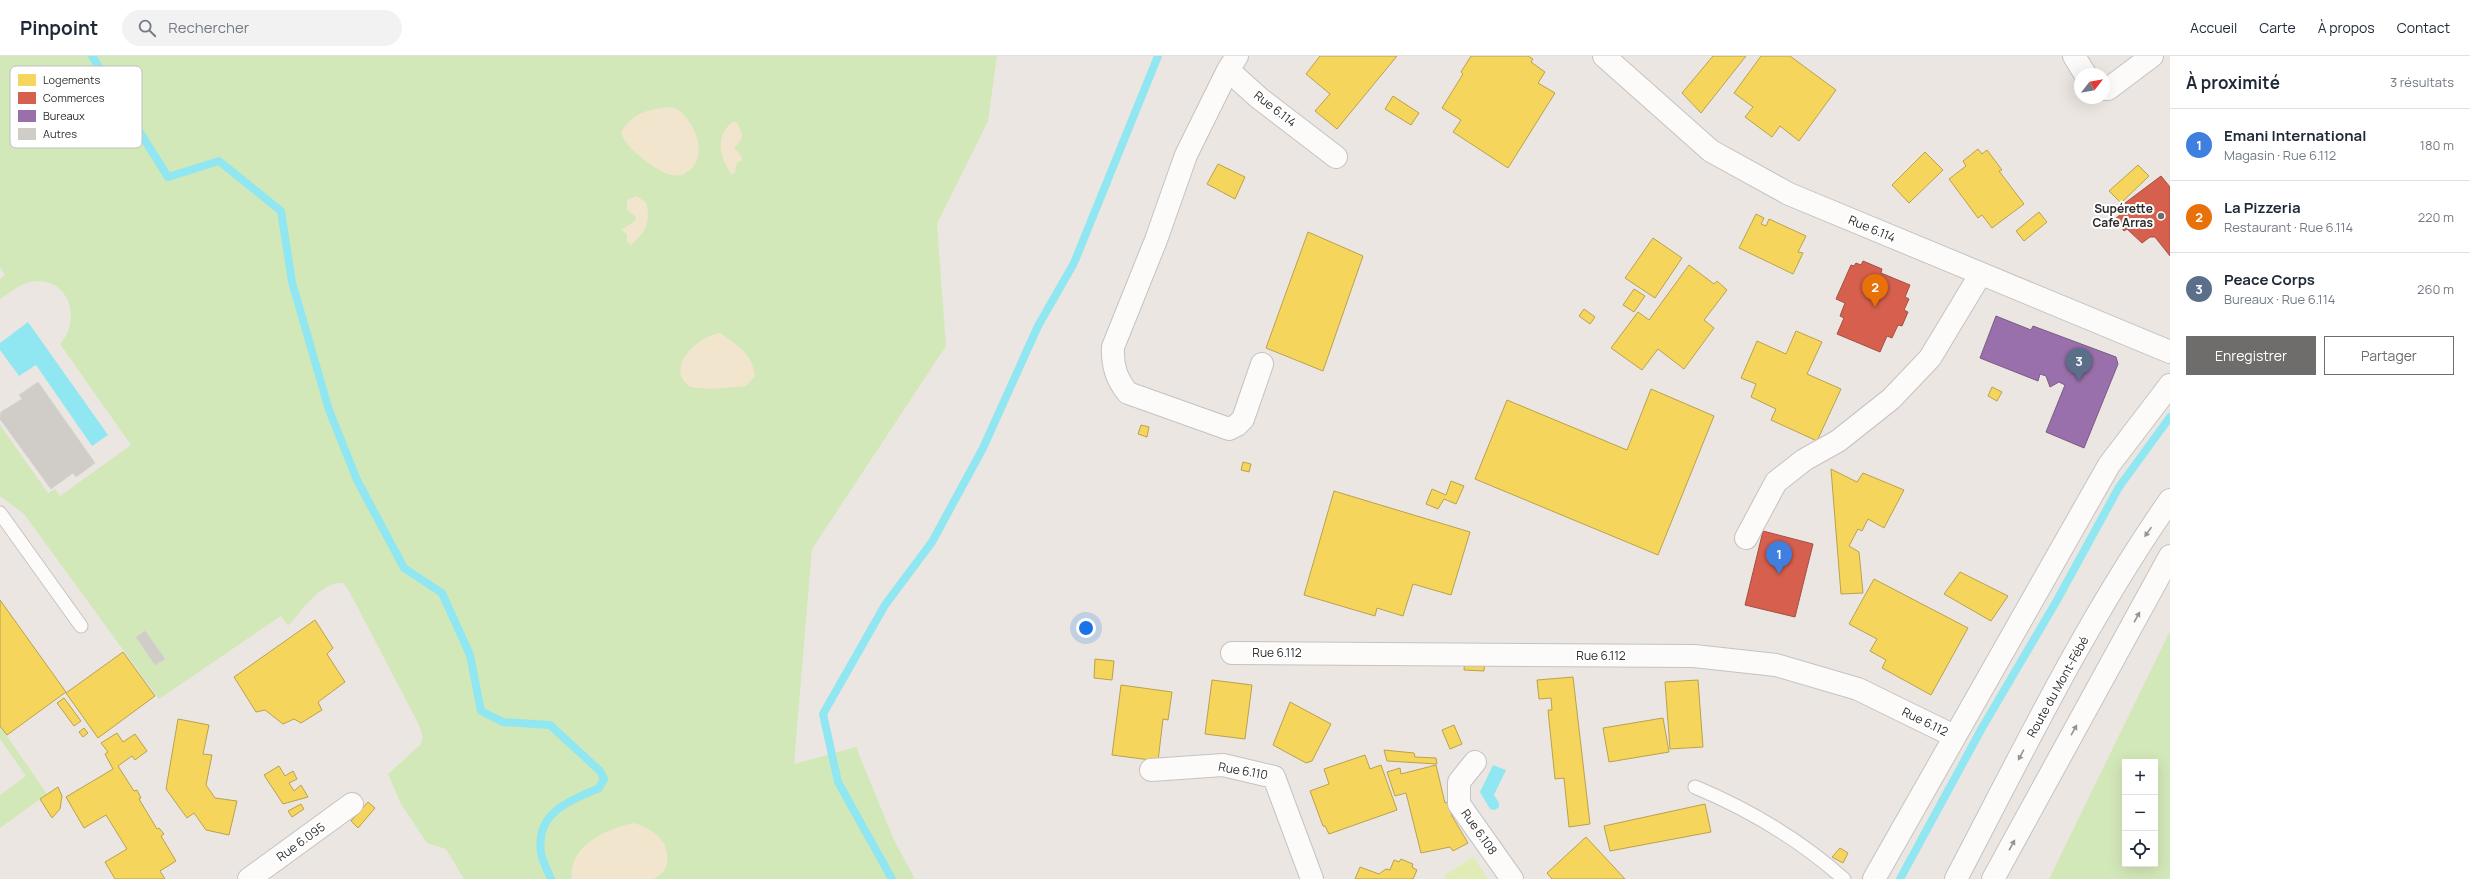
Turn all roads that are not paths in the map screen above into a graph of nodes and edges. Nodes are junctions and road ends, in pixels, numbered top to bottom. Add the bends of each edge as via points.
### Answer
1 (1604, 56) edge
2 (2074, 56) edge
3 (2152, 56) edge
4 (1233, 63) edge
5 (2081, 68) edge
6 (2110, 86) edge
7 (1336, 157) dead end
8 (1980, 275) junction
9 (2170, 352) edge
10 (1262, 364) dead end
11 (2170, 385) edge
12 (2170, 500) edge
13 (0, 513) edge
14 (1746, 538) dead end
15 (2170, 556) edge
16 (81, 626) dead end
17 (1232, 653) dead end
18 (1954, 736) junction
19 (1475, 762) dead end
20 (1151, 770) dead end
21 (1695, 787) dead end
22 (352, 804) dead end
23 (249, 879) edge
24 (1312, 879) edge
25 (1512, 879) edge
26 (1844, 879) edge
27 (1874, 879) edge
28 (1956, 879) edge
29 (1993, 879) edge

1 - 8 street, Rue 6.114 via 1711,151 1789,194
2 - 5 street
3 - 6 street
4 - 7 street, Rue 6.114 via 1259,98
4 - 10 street via 1186,155 1156,240 1113,347 1112,362 1120,383 1128,393 1229,429 1243,419
8 - 9 street, Rue 6.114
8 - 14 street via 1930,358 1891,399 1838,441 1804,460 1776,482
11 - 18 street via 2109,465
12 -> 28 street, Route du Mont-Fébé via 2138,547 2050,700
13 - 16 lane
29 -> 15 street
17 - 18 street, Rue 6.112 via 1694,656 1776,665 1858,690
18 - 27 street
19 - 25 street, Rue 6.108 via 1459,782 1459,804
20 - 24 street, Rue 6.110 via 1223,764 1274,776
21 - 26 lane via 1723,798 1771,826 1826,863
22 - 23 street, Rue 6.095

